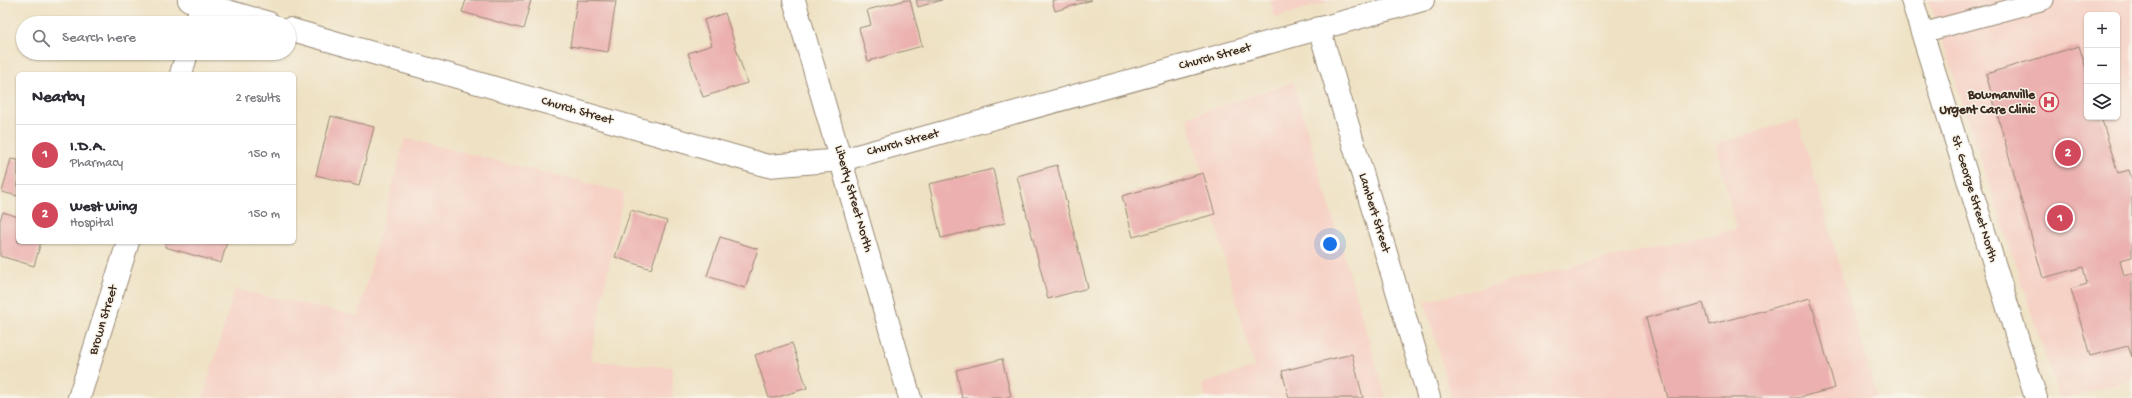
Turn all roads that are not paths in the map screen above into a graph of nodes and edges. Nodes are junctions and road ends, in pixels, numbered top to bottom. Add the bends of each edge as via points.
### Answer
1 (794, 0) edge
2 (1423, 0) edge
3 (1912, 0) edge
4 (2044, 0) edge
5 (198, 7) edge
6 (237, 16) edge
7 (1319, 28) junction
8 (296, 31) edge
9 (1922, 33) junction
10 (185, 60) edge
11 (181, 72) edge
12 (842, 160) junction
13 (127, 244) edge
14 (80, 398) edge
15 (910, 398) edge
16 (1429, 398) edge
17 (2036, 398) edge

1 - 12 street, Liberty Street North
2 - 7 street, Church Street
3 - 9 street, St. George Street North
4 - 9 lane
5 - 6 street
7 - 12 street, Church Street
7 - 16 street, Lambert Street
8 - 12 street, Church Street via 768,166
9 - 17 street, St. George Street North
10 - 11 street
12 - 15 street, Liberty Street North
13 - 14 street, Brown Street

